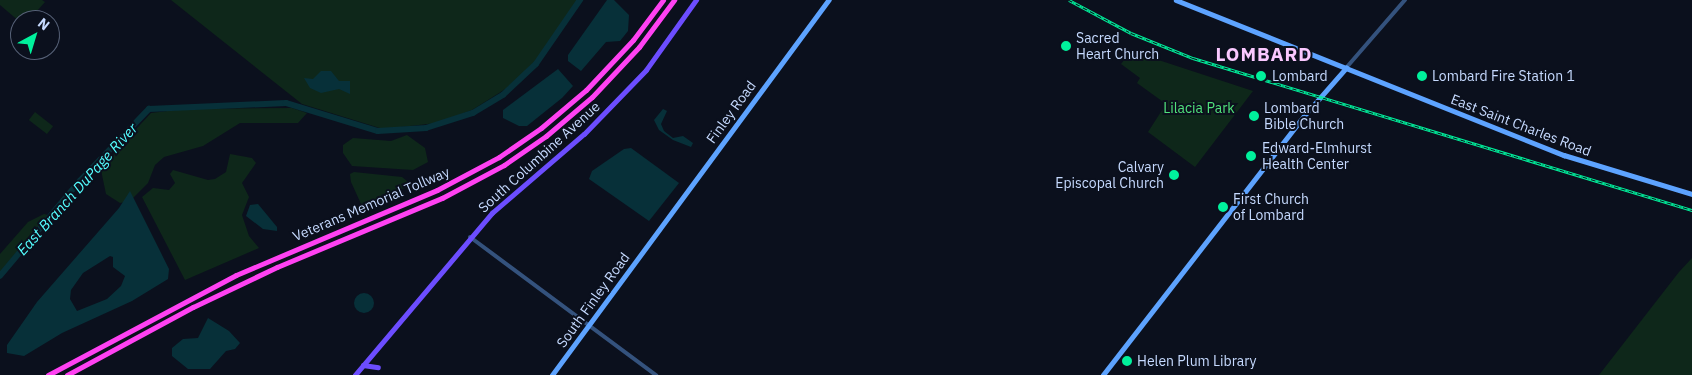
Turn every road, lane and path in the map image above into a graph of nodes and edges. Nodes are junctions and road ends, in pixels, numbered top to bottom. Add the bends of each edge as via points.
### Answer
1 (663, 0) edge
2 (674, 0) edge
3 (696, 0) edge
4 (828, 0) edge
5 (1176, 0) edge
6 (1405, 0) edge
7 (1346, 68) junction
8 (1692, 194) edge
9 (470, 237) junction
10 (652, 238) joint
11 (589, 324) junction
12 (372, 355) junction
13 (363, 366) junction
14 (48, 375) edge
15 (67, 375) edge
16 (355, 375) edge
17 (552, 375) edge
18 (656, 375) edge
19 (1103, 375) edge

1 - 14 highway, Veterans Memorial Tollway via 633,40 586,90 541,128 498,157 437,190 236,275
2 - 15 highway, Veterans Memorial Tollway via 639,47 603,87 546,136 504,164 442,198 277,267 193,307
3 - 9 main road, South Columbine Avenue via 660,52 623,95 584,134 504,200
4 - 10 main road, Finley Road
5 - 7 main road, East Saint Charles Road
6 - 7 street
7 - 8 main road, East Saint Charles Road via 1564,156
7 - 19 main road
9 - 11 street
9 - 12 main road, South Columbine Avenue
10 - 11 main road, South Finley Road
11 - 17 main road, South Finley Road
11 - 18 street
12 - 13 main road, South Columbine Avenue
12 - 13 main road via 378,367
13 - 16 main road, South Columbine Avenue

